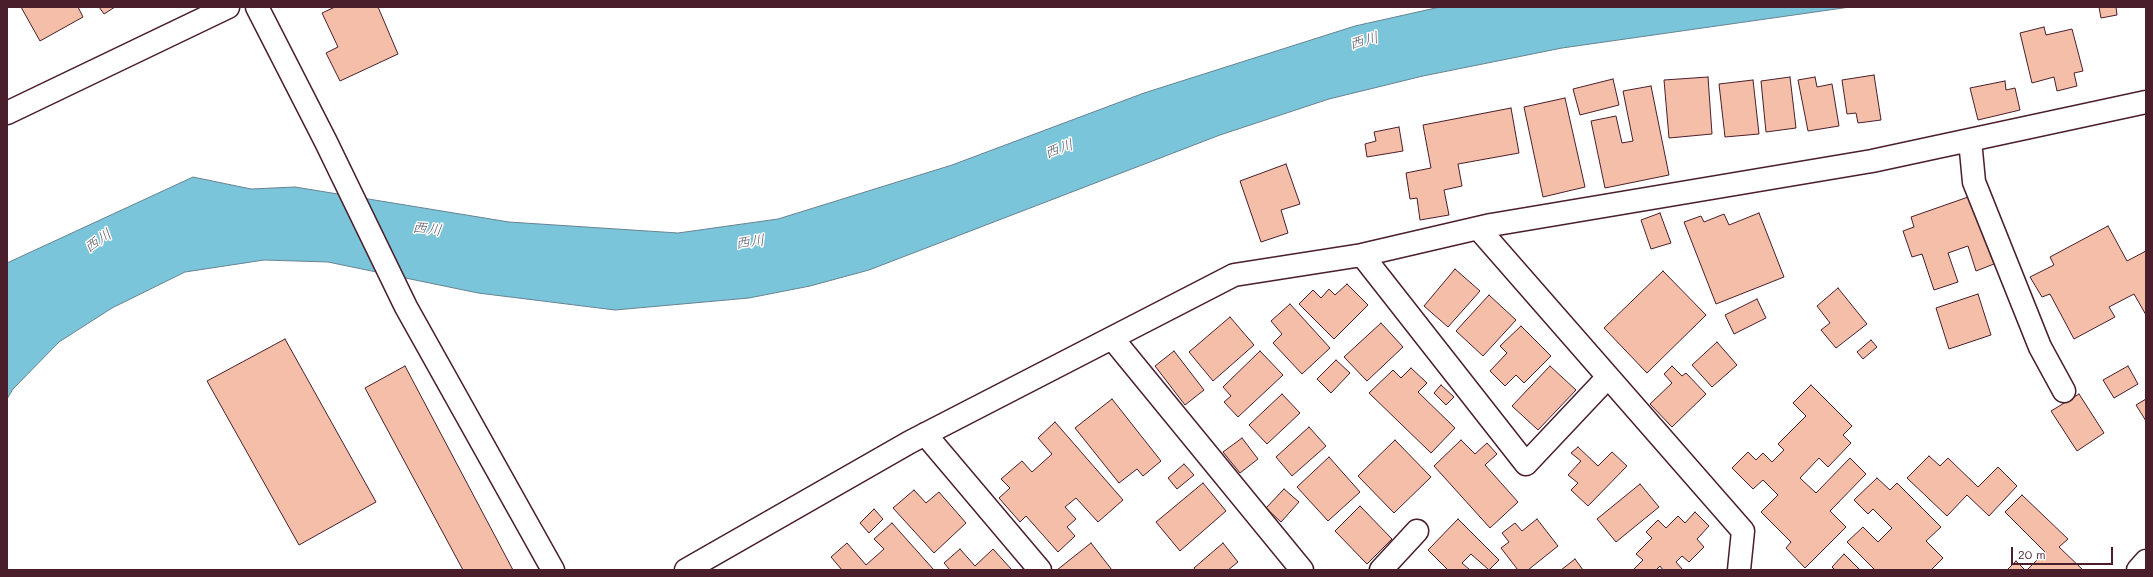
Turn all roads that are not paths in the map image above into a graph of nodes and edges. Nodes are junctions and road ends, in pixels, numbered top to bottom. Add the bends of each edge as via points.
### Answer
1 (228, 7) edge
2 (257, 7) edge
3 (2146, 102) edge
4 (7, 113) edge
5 (1970, 140) junction
6 (1478, 228) junction
7 (1362, 255) junction
8 (1112, 338) junction
9 (1608, 376) junction
10 (2064, 391) dead end
11 (925, 434) junction
12 (1417, 531) dead end
13 (2146, 561) edge
14 (693, 568) edge
15 (553, 570) edge
16 (1040, 570) edge
17 (1302, 570) edge
18 (1381, 570) edge
19 (1738, 570) edge
20 (2138, 570) edge

1 - 4 street
2 - 15 street via 406,306
3 - 5 street
5 - 6 street via 1872,161
5 - 10 street via 1974,182 2040,347
6 - 7 street
6 - 9 street
7 - 8 street via 1234,275
7 - 9 street via 1526,464
8 - 11 street
8 - 17 street
9 - 19 street via 1743,531
11 - 14 street
11 - 16 street
12 - 18 street
13 - 20 street

